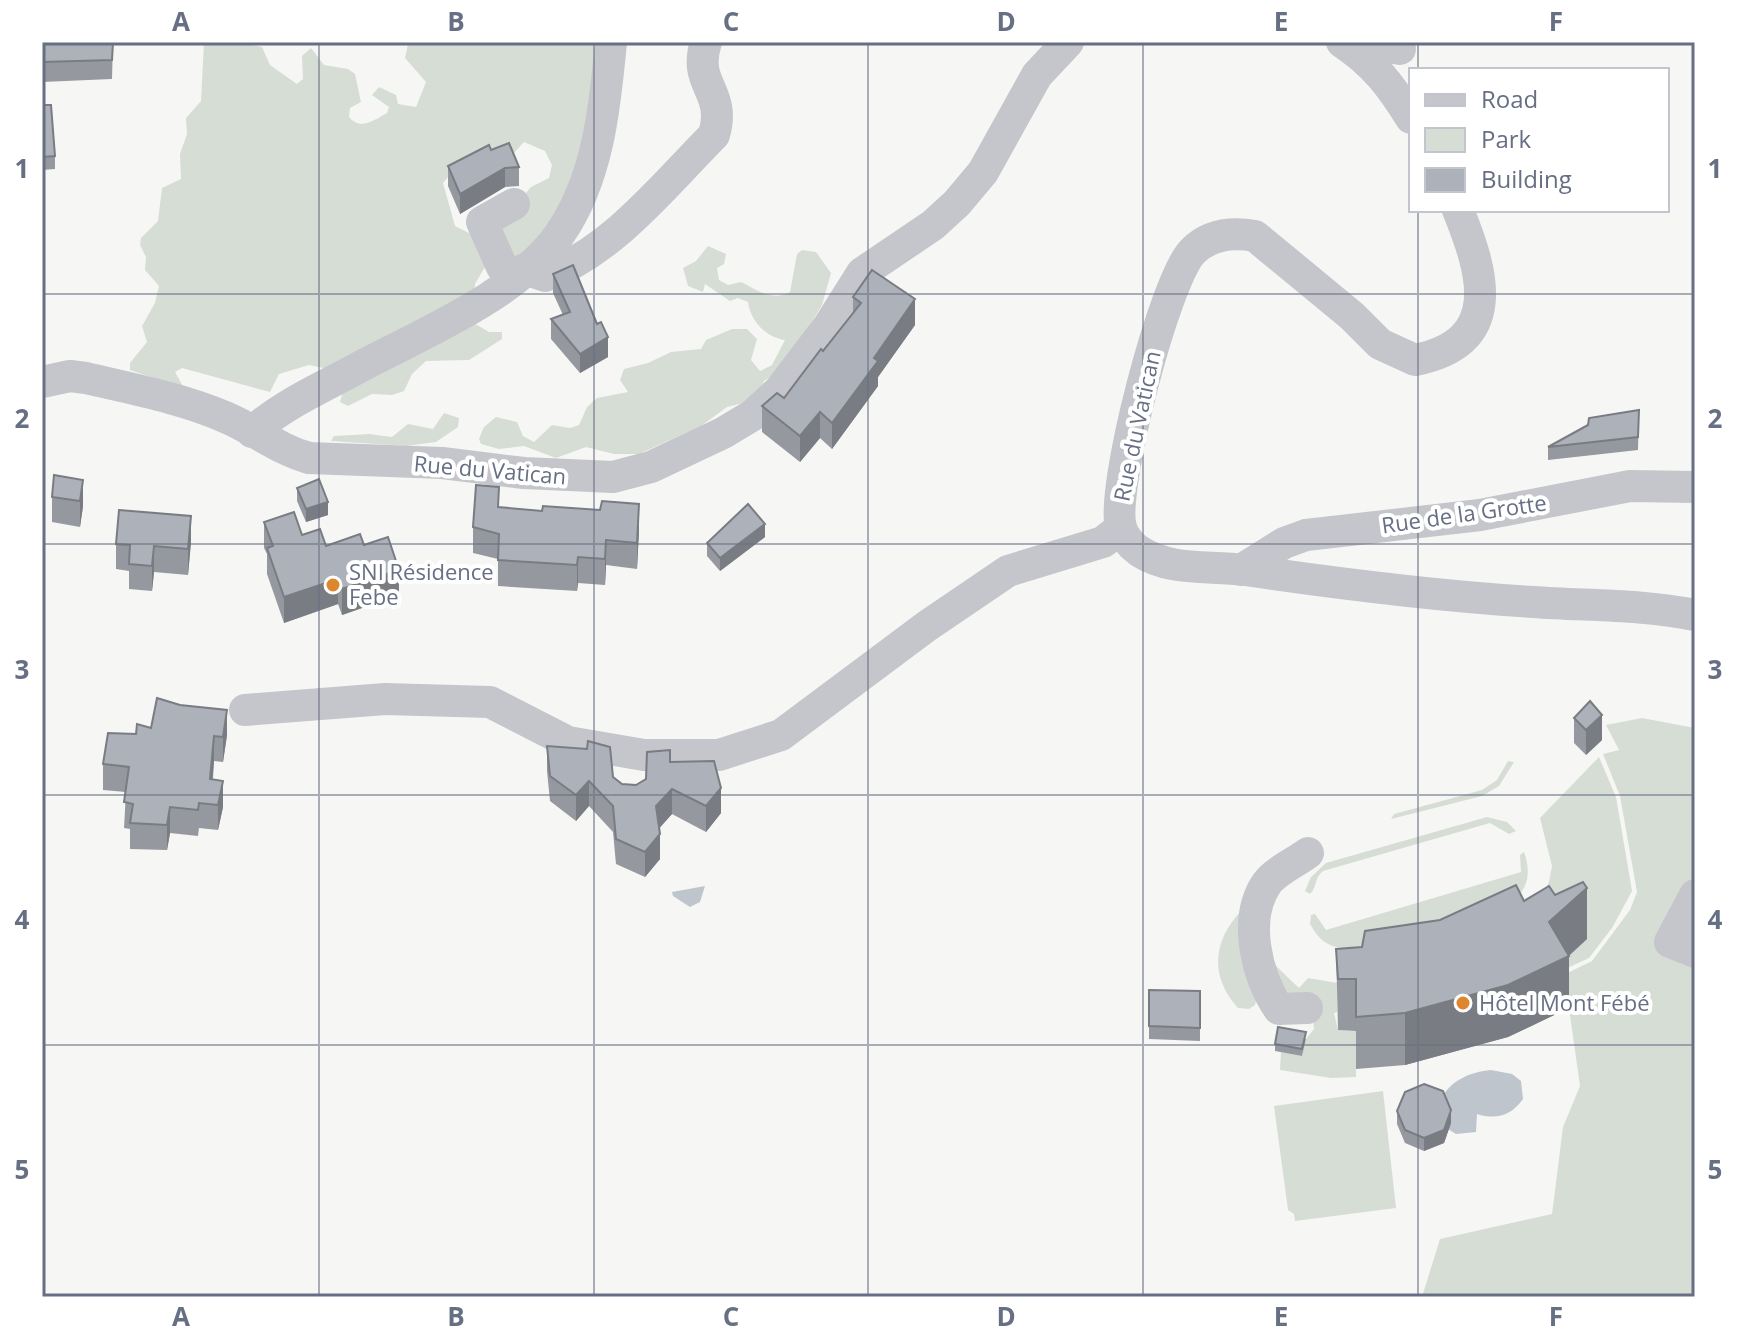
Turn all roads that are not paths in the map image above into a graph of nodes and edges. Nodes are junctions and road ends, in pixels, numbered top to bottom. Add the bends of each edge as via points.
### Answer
1 (611, 42) edge
2 (706, 42) edge
3 (1068, 42) edge
4 (1342, 42) edge
5 (1352, 42) edge
6 (1400, 49) dead end
7 (1409, 115) edge
8 (514, 204) dead end
9 (1459, 212) edge
10 (520, 273) junction
11 (42, 382) edge
12 (252, 432) junction
13 (1695, 487) edge
14 (1121, 528) junction
15 (1241, 570) junction
16 (1695, 615) edge
17 (245, 710) dead end
18 (1308, 853) dead end
19 (1695, 895) edge
20 (1695, 952) edge
21 (1307, 1008) dead end

1 - 10 street via 600,136 573,211 558,236
2 - 10 street via 699,62 720,114 714,135 613,235 565,269 545,276
3 - 12 street, Rue du Vatican via 1037,75 983,172 957,203 862,273 780,390 723,433 651,467 613,477 575,478 442,463 309,458
4 - 7 street via 1387,79
5 - 6 street
8 - 10 street via 482,222 502,267
9 - 14 street, Rue du Vatican via 1477,256 1479,312 1474,325 1451,348 1415,360 1380,344 1255,236 1216,237 1192,251 1176,277 1149,363 1120,487
10 - 12 street via 479,303 297,401
11 - 12 street, Rue du Vatican via 86,378 194,405
13 - 15 street, Rue de la Grotte via 1630,486 1480,515 1306,535
14 - 15 street, Rue du Vatican via 1136,549 1153,559
14 - 17 street via 1103,542 1008,571 781,735 719,755 644,755 568,742 490,702 385,699
15 - 16 street, Rue du Vatican via 1326,584 1536,602 1644,605
18 - 21 street via 1268,881 1256,906 1263,986 1279,1009
19 - 20 street via 1670,942

